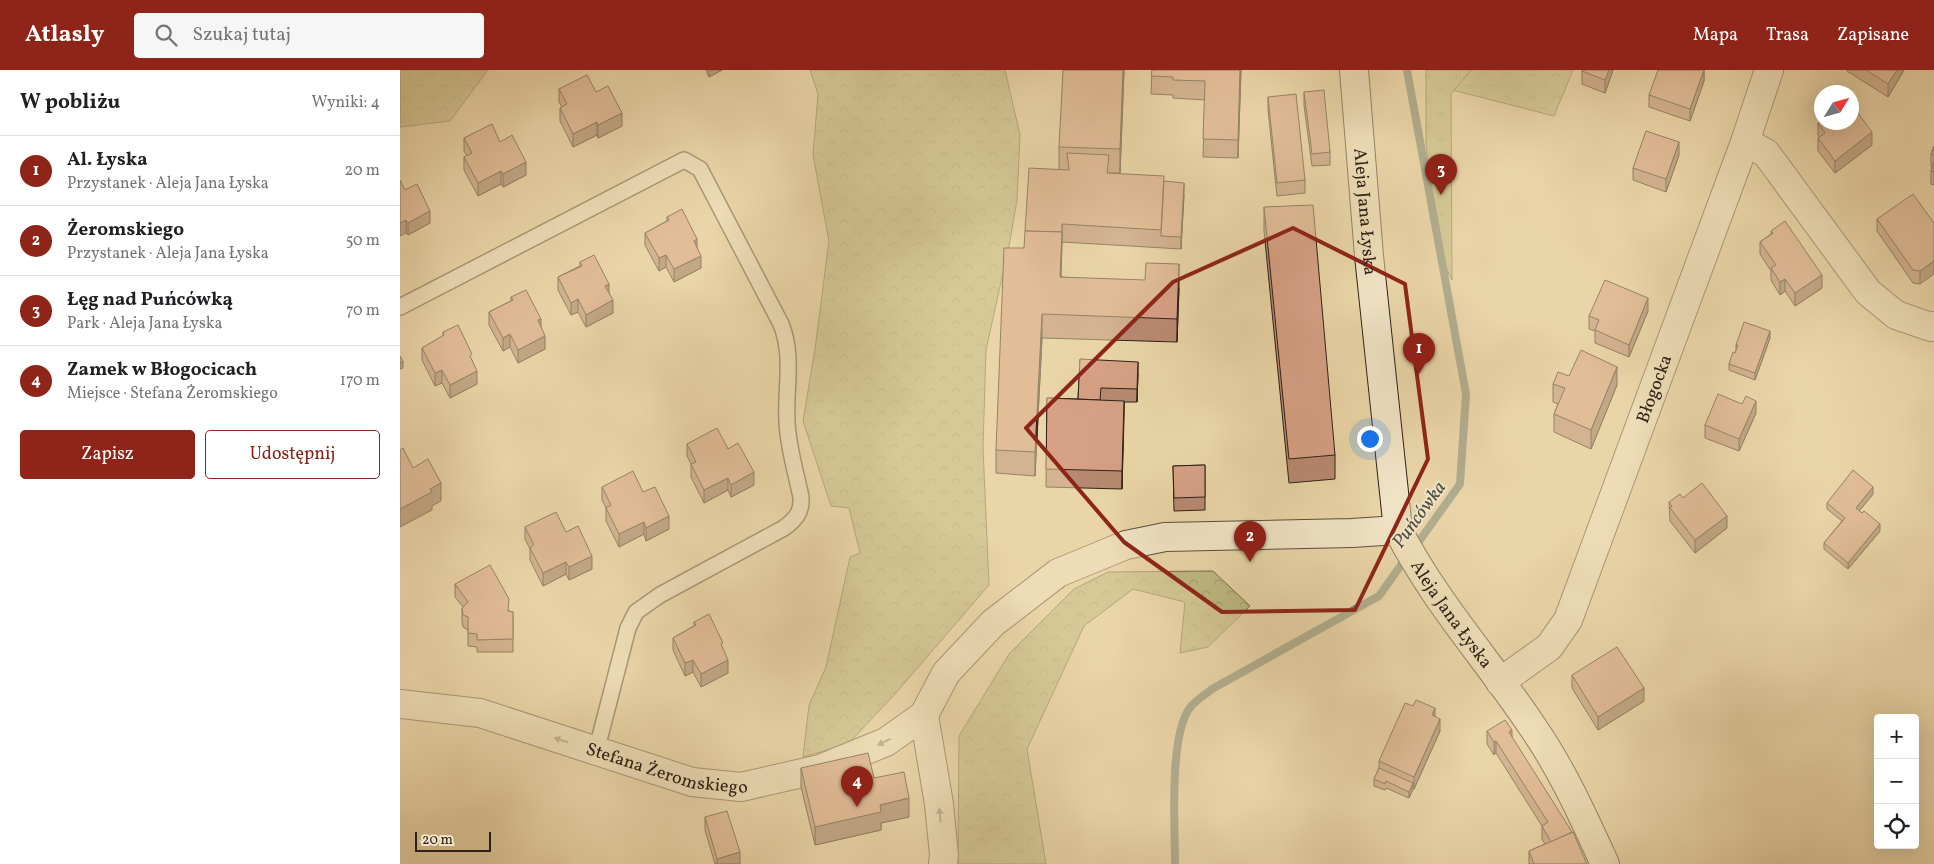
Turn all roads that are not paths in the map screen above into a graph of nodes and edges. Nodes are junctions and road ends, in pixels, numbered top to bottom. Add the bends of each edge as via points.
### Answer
1 (1354, 70) edge
2 (1769, 70) edge
3 (1745, 142) junction
4 (400, 307) edge
5 (1934, 326) edge
6 (1398, 530) junction
7 (1500, 682) junction
8 (400, 704) edge
9 (924, 715) junction
10 (596, 752) junction
11 (943, 864) edge
12 (1605, 864) edge

1 - 6 street, Aleja Jana Łyska via 1369,256
2 - 3 street, Błogocka
3 - 5 street via 1766,153 1868,292 1896,315
3 - 7 street, Błogocka via 1568,620 1549,647
4 - 10 lane via 684,160 700,169 781,324 789,363 786,424 802,508 784,528 660,595 636,612 628,628
6 - 7 street, Aleja Jana Łyska via 1414,561
6 - 9 street via 1164,537 1126,546 1058,573 993,623 946,673
7 - 12 street, Aleja Jana Łyska via 1564,776
10 -> 8 street, Stefana Żeromskiego via 480,713
9 -> 10 street, Stefana Żeromskiego via 886,742 820,769 741,788 692,782
11 -> 9 street via 939,804

